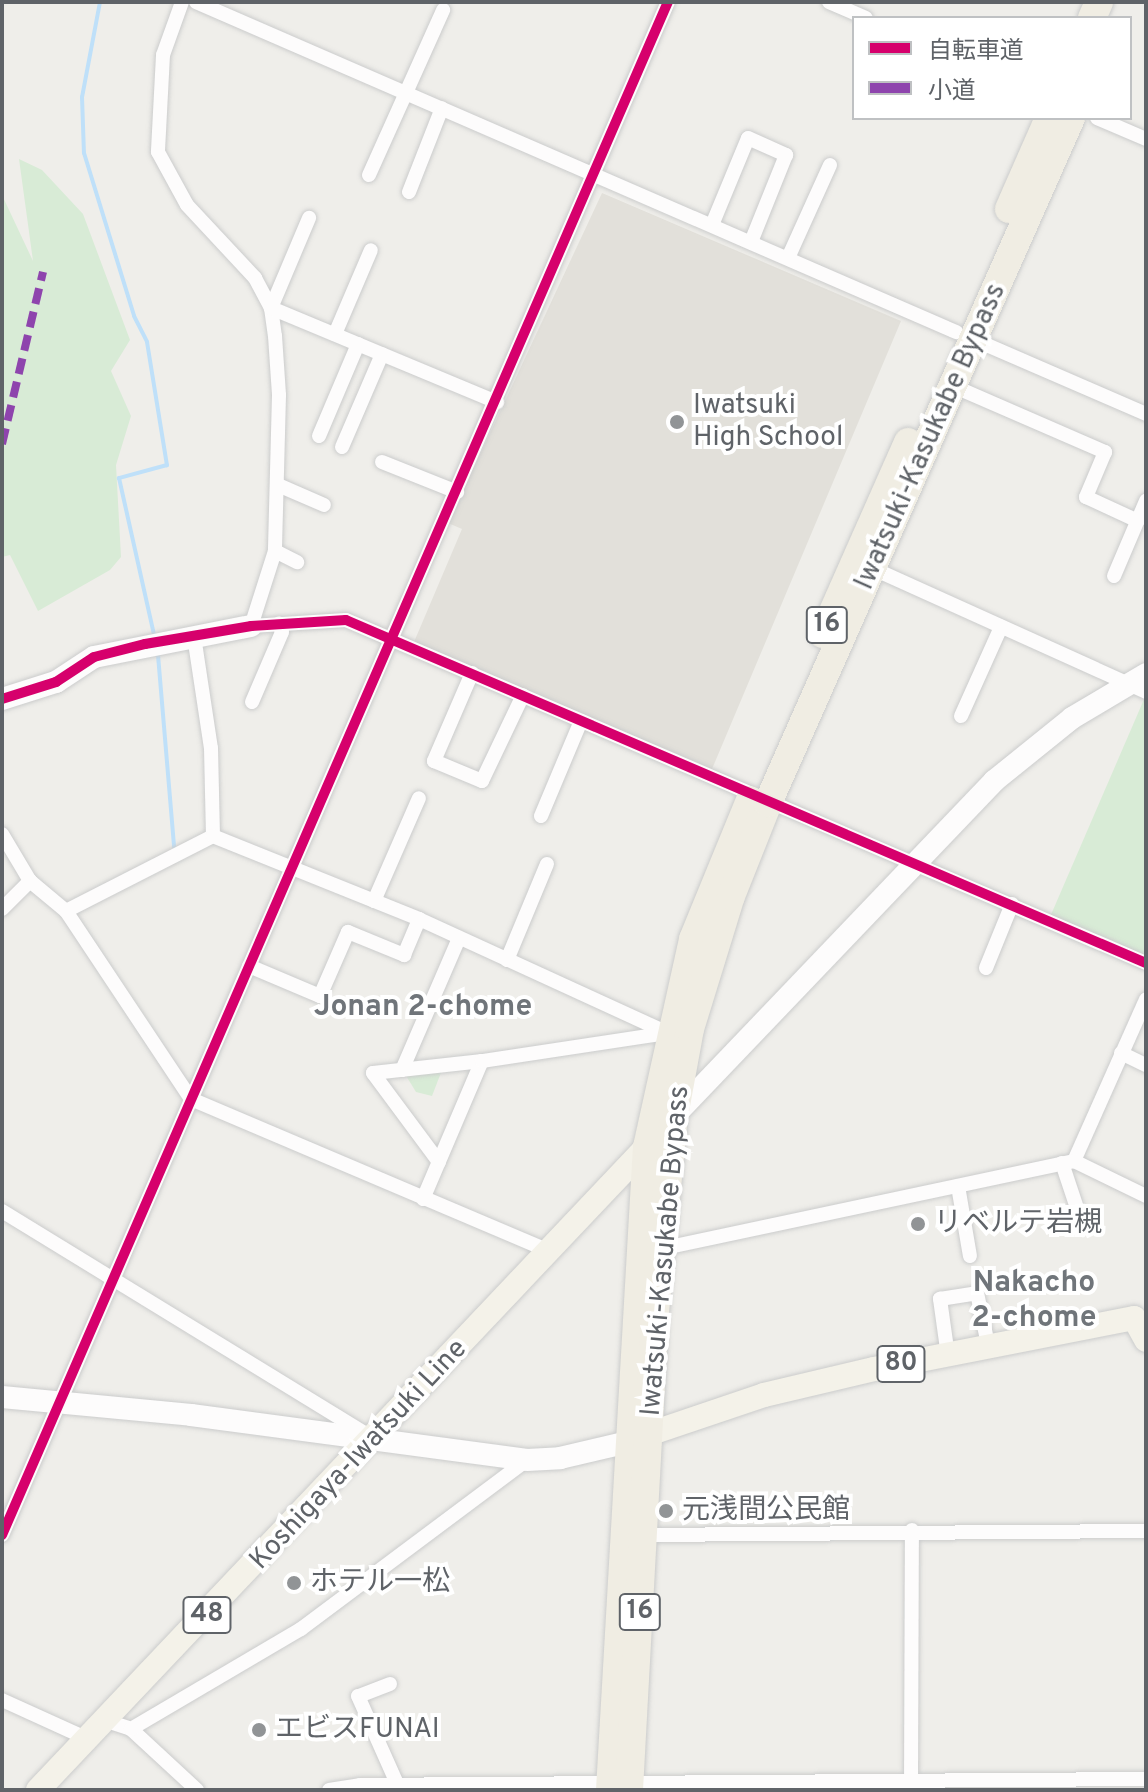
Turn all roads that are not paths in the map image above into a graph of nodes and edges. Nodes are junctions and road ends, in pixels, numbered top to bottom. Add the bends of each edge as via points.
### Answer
1 (182, 2) edge
2 (196, 2) edge
3 (668, 2) edge
4 (829, 2) edge
5 (443, 10) dead end
6 (861, 16) edge
7 (405, 92) junction
8 (442, 108) junction
9 (1048, 120) edge
10 (1070, 120) edge
11 (1102, 120) edge
12 (1146, 139) edge
13 (830, 165) dead end
14 (592, 173) junction
15 (369, 175) dead end
16 (409, 192) dead end
17 (309, 218) dead end
18 (712, 225) junction
19 (751, 242) junction
20 (371, 250) dead end
21 (788, 258) junction
22 (271, 308) junction
23 (335, 334) junction
24 (965, 335) junction
25 (358, 344) junction
26 (382, 354) junction
27 (953, 386) junction
28 (497, 402) junction
29 (1146, 414) edge
30 (319, 436) dead end
31 (342, 447) dead end
32 (382, 462) dead end
33 (278, 485) junction
34 (457, 492) junction
35 (1146, 501) edge
36 (324, 505) dead end
37 (1138, 521) junction
38 (275, 551) junction
39 (297, 562) dead end
40 (874, 569) junction
41 (1114, 576) dead end
42 (279, 623) junction
43 (251, 626) junction
44 (1001, 627) junction
45 (194, 636) junction
46 (392, 637) junction
47 (472, 673) junction
48 (1146, 674) edge
49 (1136, 688) edge
50 (523, 695) junction
51 (2, 699) edge
52 (252, 702) dead end
53 (961, 716) dead end
54 (581, 721) junction
55 (419, 798) dead end
56 (760, 800) junction
57 (541, 816) dead end
58 (2, 834) edge
59 (213, 836) junction
60 (547, 864) dead end
61 (914, 864) junction
62 (292, 868) junction
63 (30, 881) junction
64 (374, 901) junction
65 (1012, 904) junction
66 (2, 909) edge
67 (66, 911) junction
68 (419, 919) junction
69 (459, 938) junction
70 (507, 960) junction
71 (1146, 963) edge
72 (249, 966) junction
73 (986, 968) dead end
74 (1146, 999) edge
75 (668, 1033) junction
76 (1121, 1053) junction
77 (482, 1061) junction
78 (1146, 1065) edge
79 (402, 1070) junction
80 (191, 1099) junction
81 (674, 1116) junction
82 (647, 1147) junction
83 (439, 1162) junction
84 (1068, 1162) junction
85 (958, 1186) junction
86 (1146, 1196) edge
87 (423, 1199) junction
88 (2, 1211) edge
89 (1082, 1223) dead end
90 (660, 1249) junction
91 (549, 1251) junction
92 (970, 1256) dead end
93 (114, 1280) junction
94 (1142, 1323) edge
95 (989, 1349) junction
96 (948, 1356) junction
97 (2, 1397) edge
98 (59, 1401) junction
99 (638, 1437) junction
100 (375, 1439) junction
101 (527, 1460) junction
102 (912, 1530) junction
103 (1146, 1531) edge
104 (2, 1535) edge
105 (644, 1535) junction
106 (390, 1684) dead end
107 (2, 1700) edge
108 (107, 1721) junction
109 (131, 1729) junction
110 (88, 1739) junction
111 (1146, 1779) edge
112 (911, 1784) edge
113 (398, 1786) junction
114 (620, 1786) edge
115 (38, 1790) edge
116 (197, 1790) edge
117 (329, 1790) edge

1 - 22 street via 163,55 158,152 187,205 255,278
2 - 7 street
3 - 14 street
4 - 6 street
5 - 7 street
7 - 8 street
7 - 15 street
8 - 14 street
8 - 16 street
9 - 24 highway, Iwatsuki-Kasukabe Bypass / 16
10 - 24 highway, Iwatsuki-Kasukabe Bypass / 16
11 - 12 street
13 - 21 street
14 - 18 street
14 - 28 street
17 - 22 street
18 - 19 street
18 - 19 street via 748,138 786,155
19 - 21 street
20 - 23 street
21 - 24 street
22 - 23 street
22 - 33 street via 279,395
23 - 25 street
24 - 27 highway, Iwatsuki-Kasukabe Bypass / 16
24 - 29 street
24 - 56 highway, Iwatsuki-Kasukabe Bypass / 16
25 - 26 street
25 - 30 street
26 - 28 street
26 - 31 street
27 - 37 street via 1105,452 1086,497
27 - 40 highway, Iwatsuki-Kasukabe Bypass / 16
28 - 34 street
32 - 34 street
33 - 36 street
33 - 38 street
34 - 46 street
35 - 37 street
37 - 41 street
38 - 39 street
38 - 43 street
40 - 44 street
40 - 56 highway, Iwatsuki-Kasukabe Bypass / 16
42 - 43 street
42 - 46 street via 346,620
42 - 52 street via 282,632
43 - 45 main road
44 - 49 street
44 - 53 street
45 - 51 main road via 94,657 56,682
45 - 59 street via 211,748
46 - 47 street
46 - 62 street
47 - 50 street
47 - 50 street via 434,761 482,781
48 - 49 main road
49 - 61 main road via 1029,749
50 - 54 street
54 - 56 street
54 - 57 street
55 - 64 street
56 - 61 street
56 - 75 highway, Iwatsuki-Kasukabe Bypass / 16 via 693,939
56 - 81 highway, Iwatsuki-Kasukabe Bypass / 16 via 690,1029
58 - 63 street
59 - 62 street
59 - 67 street
60 - 70 street
61 - 65 street
61 - 81 main road
62 - 64 street
62 - 72 street
63 - 66 street
63 - 67 street
64 - 68 street
65 - 71 street
65 - 73 street
67 - 80 street
68 - 69 street
68 - 72 street via 404,955 348,932 320,996
69 - 70 street
69 - 79 street
70 - 75 street
72 - 80 street
74 - 76 street
75 - 77 street
75 - 82 highway, Iwatsuki-Kasukabe Bypass / 16
76 - 78 street
76 - 84 street
77 - 79 street
77 - 83 street
79 - 83 street via 373,1073
80 - 87 street
80 - 93 street
81 - 82 main road, Koshigaya-Iwatsuki Line / 48
81 - 90 highway, Iwatsuki-Kasukabe Bypass / 16
82 - 91 main road, Koshigaya-Iwatsuki Line / 48
82 - 99 highway, Iwatsuki-Kasukabe Bypass / 16
83 - 87 street
84 - 85 street
84 - 86 street
84 - 89 street
85 - 90 street
85 - 92 street
87 - 91 street
88 - 93 street
90 - 99 highway, Iwatsuki-Kasukabe Bypass / 16
91 - 100 main road, Koshigaya-Iwatsuki Line / 48
93 - 98 street
93 - 100 street
94 - 95 main road, 80
95 - 96 main road, 80
95 - 96 street via 977,1293 940,1299
96 - 99 main road, 80 via 764,1395
97 - 98 main road
98 - 100 main road
98 - 104 street
99 - 101 main road via 560,1458
99 - 105 highway, Iwatsuki-Kasukabe Bypass / 16
99 - 114 highway, Iwatsuki-Kasukabe Bypass / 16
100 - 101 main road
100 - 108 main road, Koshigaya-Iwatsuki Line / 48
101 - 109 street via 301,1629
102 - 103 street
102 - 105 street
102 - 112 street
105 - 114 highway, Iwatsuki-Kasukabe Bypass / 16
106 - 113 street via 358,1696
107 - 110 street
108 - 109 street
108 - 110 main road, Koshigaya-Iwatsuki Line / 48
109 - 116 street
110 - 115 main road, Koshigaya-Iwatsuki Line / 48
111 - 112 street
112 - 114 street
113 - 114 street
113 - 117 street

